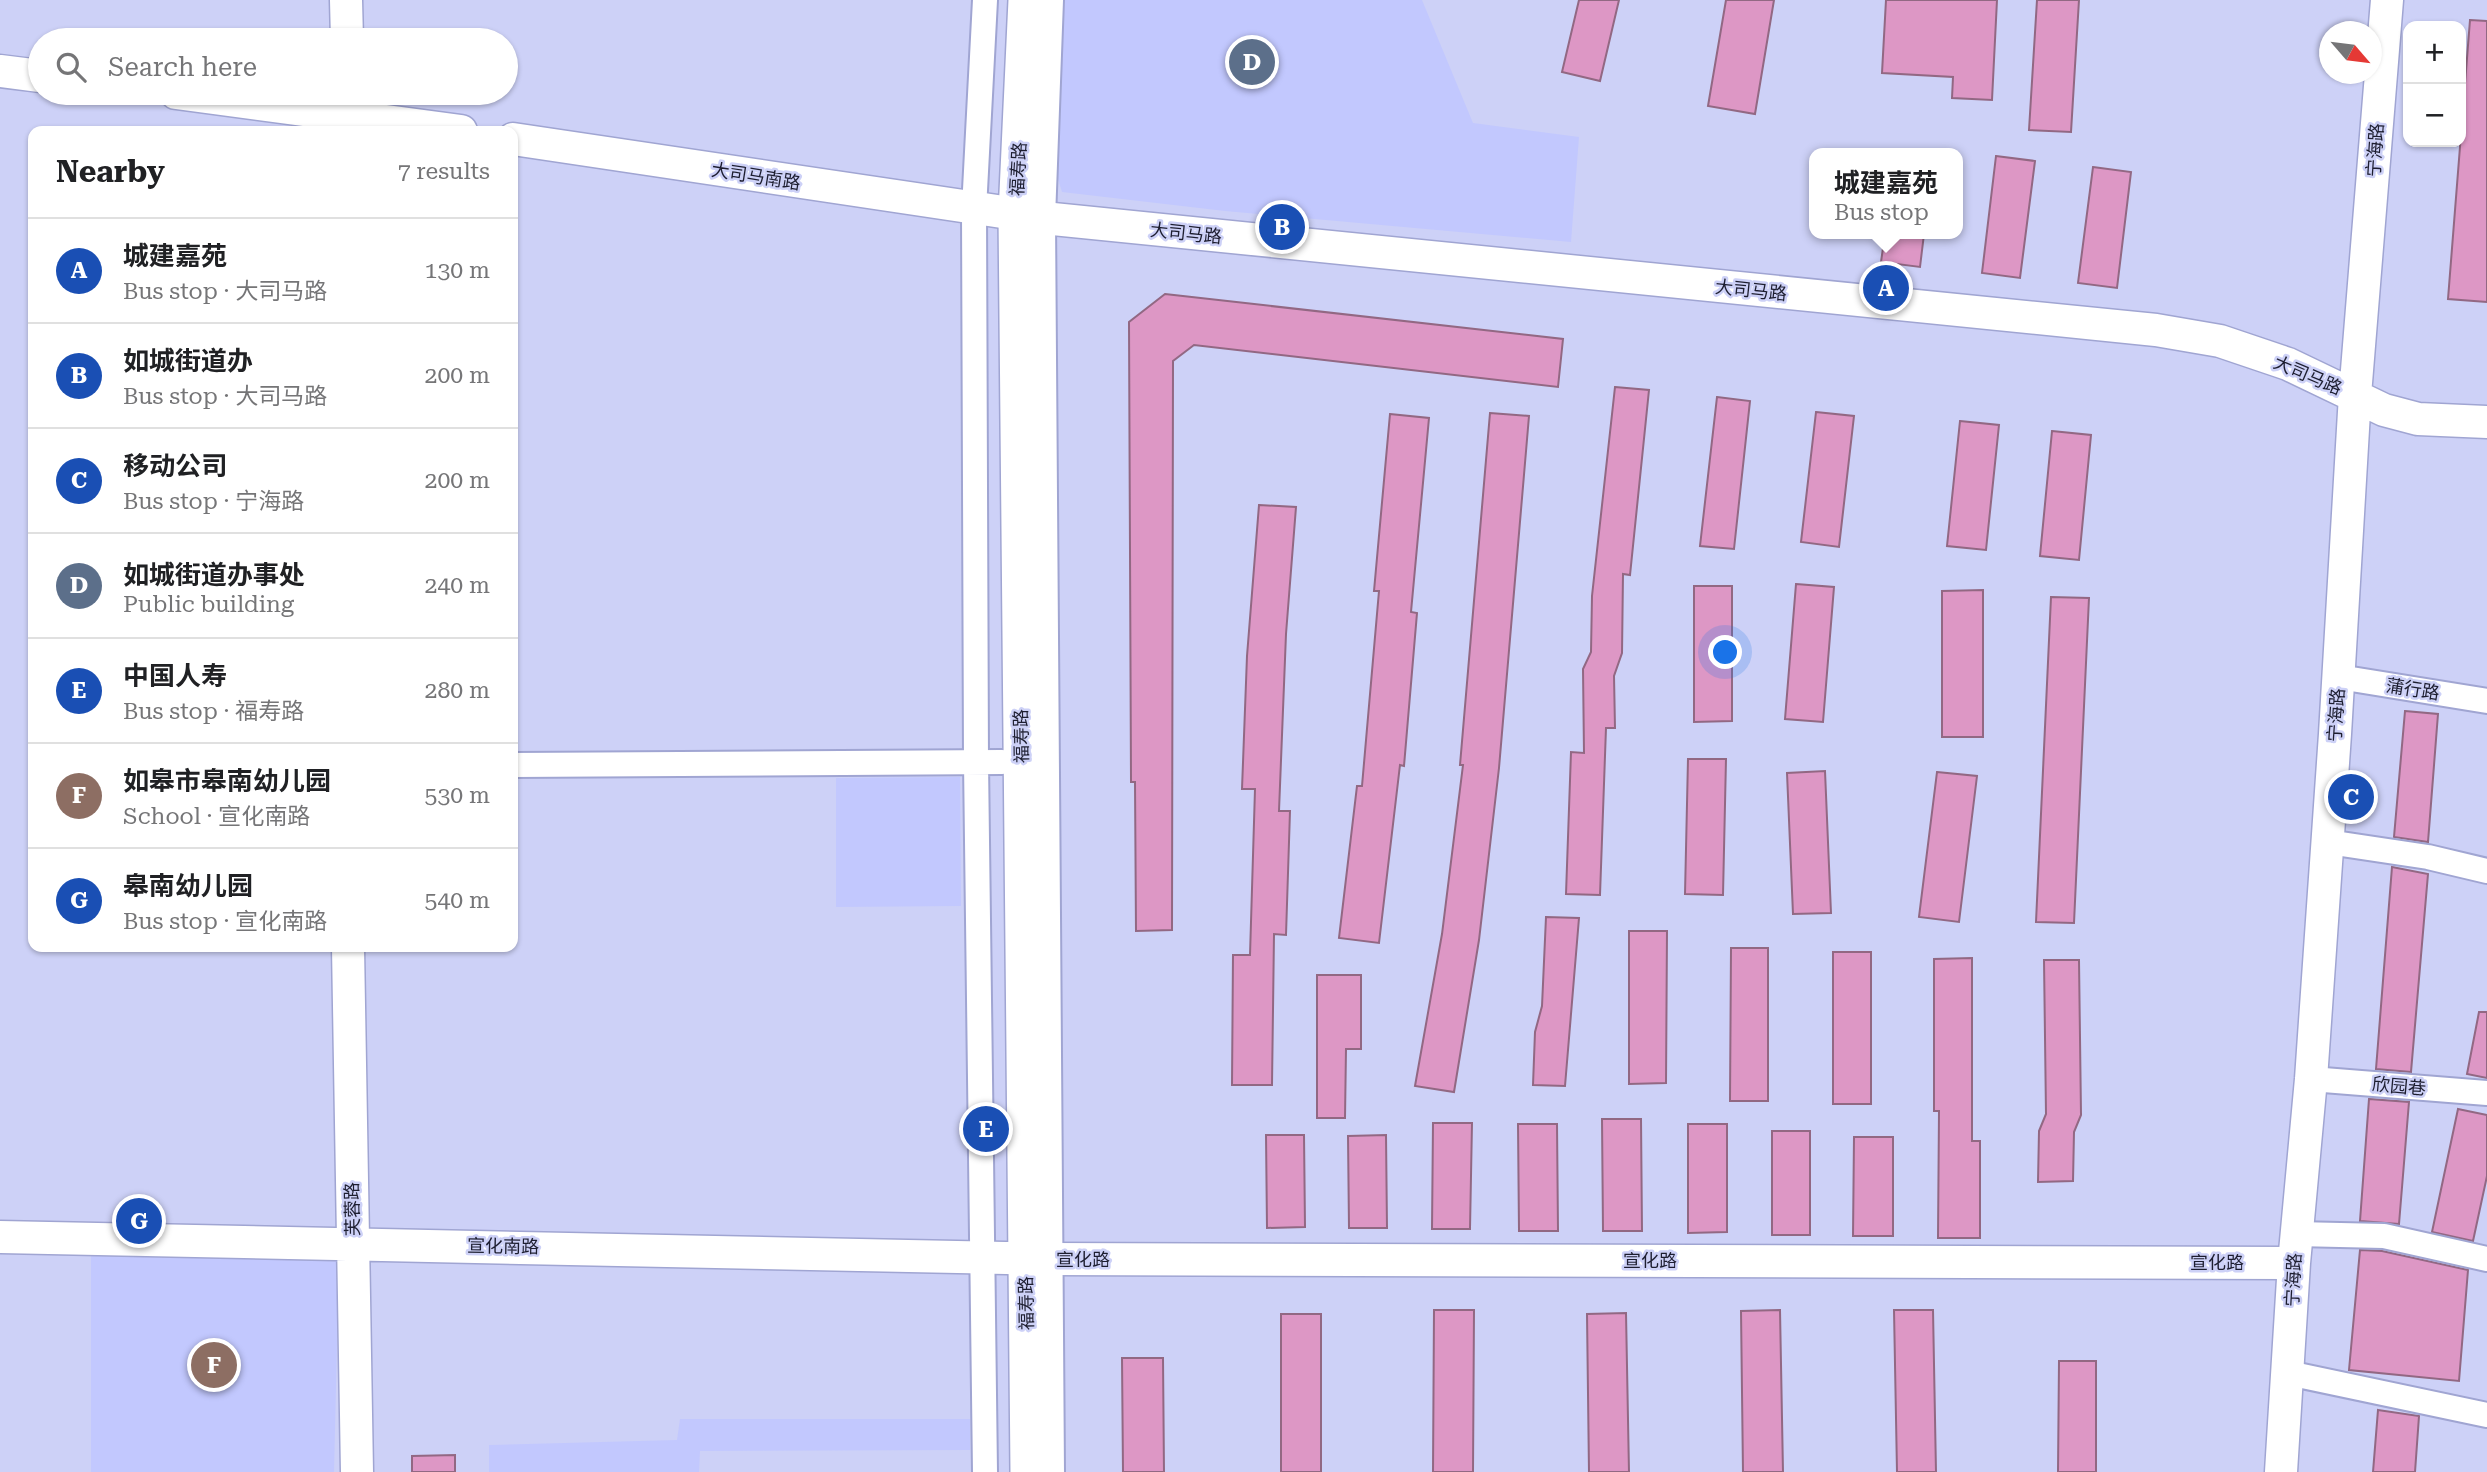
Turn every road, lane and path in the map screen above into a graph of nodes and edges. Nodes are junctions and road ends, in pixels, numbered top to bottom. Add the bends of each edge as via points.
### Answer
1 (346, 0) edge
2 (985, 0) edge
3 (1009, 0) edge
4 (1026, 0) edge
5 (1051, 0) edge
6 (2387, 0) edge
7 (347, 28) edge
8 (0, 71) edge
9 (28, 74) edge
10 (279, 105) edge
11 (347, 113) edge
12 (429, 126) edge
13 (518, 140) edge
14 (1008, 213) junction
15 (2359, 362) junction
16 (2355, 395) junction
17 (2454, 421) junction
18 (2487, 422) edge
19 (2339, 677) junction
20 (2487, 701) edge
21 (989, 762) junction
22 (518, 765) edge
23 (2328, 842) junction
24 (2487, 871) edge
25 (348, 952) edge
26 (2311, 1079) junction
27 (2487, 1093) edge
28 (0, 1237) edge
29 (352, 1243) junction
30 (2295, 1248) junction
31 (1016, 1257) junction
32 (2487, 1259) edge
33 (2288, 1373) junction
34 (2487, 1415) edge
35 (356, 1472) edge
36 (985, 1472) edge
37 (1008, 1472) edge
38 (1028, 1472) edge
39 (1052, 1472) edge
40 (2281, 1472) edge

1 - 7 street
2 - 14 street
3 - 14 main road, 福寿路
4 - 14 main road, 福寿路
5 - 14 street
6 - 15 street, 宁海路
8 - 9 street
10 - 11 street
11 - 12 street
13 - 14 street, 大司马南路
14 - 16 street, 大司马路 via 2156,330 2220,341 2288,364
14 - 21 main road, 福寿路
14 - 31 main road, 福寿路
15 - 16 street, 宁海路
15 - 17 street via 2373,380
16 - 17 street, 大司马路 via 2384,410 2418,419
16 - 19 street, 宁海路
17 - 18 street, 大司马路
19 - 20 street, 蒲行路
19 - 23 street, 宁海路
21 - 22 street
21 - 31 main road, 福寿路
23 - 24 street
23 - 26 street, 宁海路
25 - 29 street, 芙蓉路
26 - 27 street, 欣园巷
26 - 30 street, 宁海路
28 - 29 street, 宣化南路
29 - 31 street, 宣化南路
29 - 35 street, 芙蓉路
30 - 31 street, 宣化路
30 - 32 street via 2384,1236
30 - 33 street, 宁海路
31 - 36 street
31 - 37 main road, 福寿路
31 - 38 main road, 福寿路
31 - 39 street
33 - 34 street
33 - 40 street, 宁海路

